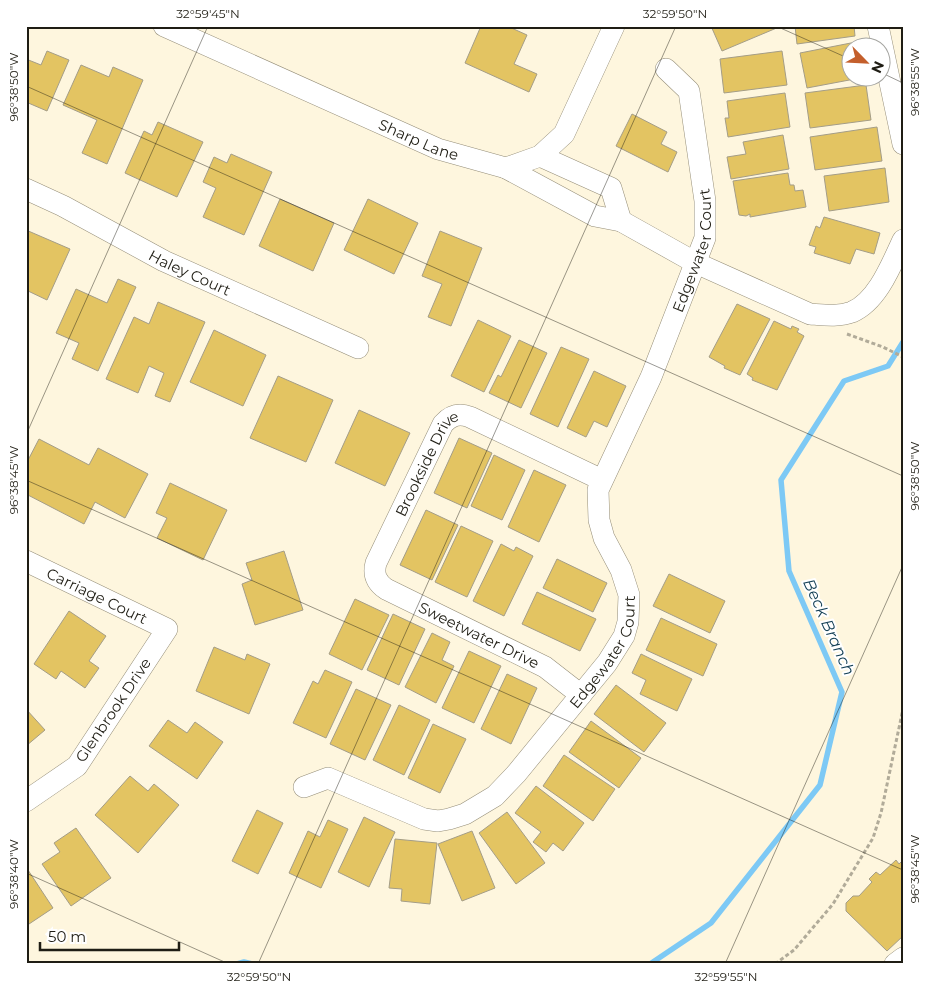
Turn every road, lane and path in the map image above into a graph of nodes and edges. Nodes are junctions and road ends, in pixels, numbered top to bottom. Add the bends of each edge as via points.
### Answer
1 (164, 26) edge
2 (614, 26) edge
3 (878, 26) edge
4 (666, 69) dead end
5 (903, 144) edge
6 (540, 156) junction
7 (506, 168) junction
8 (26, 189) edge
9 (621, 221) junction
10 (903, 240) edge
11 (696, 263) junction
12 (883, 347) dead end
13 (358, 348) dead end
14 (903, 357) edge
15 (602, 480) junction
16 (26, 561) edge
17 (376, 579) joint
18 (168, 628) joint
19 (580, 695) junction
20 (903, 709) edge
21 (304, 786) dead end
22 (26, 801) edge
23 (903, 958) edge
24 (775, 964) edge
25 (895, 964) edge

1 - 7 street, Sharp Lane via 438,150
2 - 6 street via 564,134
3 - 5 street
4 - 11 street, Edgewater Court via 689,91 705,201 705,238
6 - 7 street
6 - 9 street via 611,188
7 - 9 street, Sharp Lane via 595,216
8 - 13 street, Haley Court via 164,261
9 - 11 street, Sharp Lane
10 - 11 street, Sharp Lane via 877,291 853,311 829,316 810,314
11 - 15 street, Edgewater Court via 651,377
12 - 14 path
15 - 17 street, Brookside Drive via 470,417 451,417 443,424 376,563
15 - 19 street, Edgewater Court via 598,490 599,520 626,583 628,622 616,650
16 - 18 street, Carriage Court
17 - 19 street, Sweetwater Drive via 386,589 546,667
18 - 22 street, Glenbrook Drive via 77,766
19 - 21 street, Edgewater Court via 495,796 465,814 438,822 328,778
20 - 24 path via 873,838 833,904 794,950
23 - 25 street

